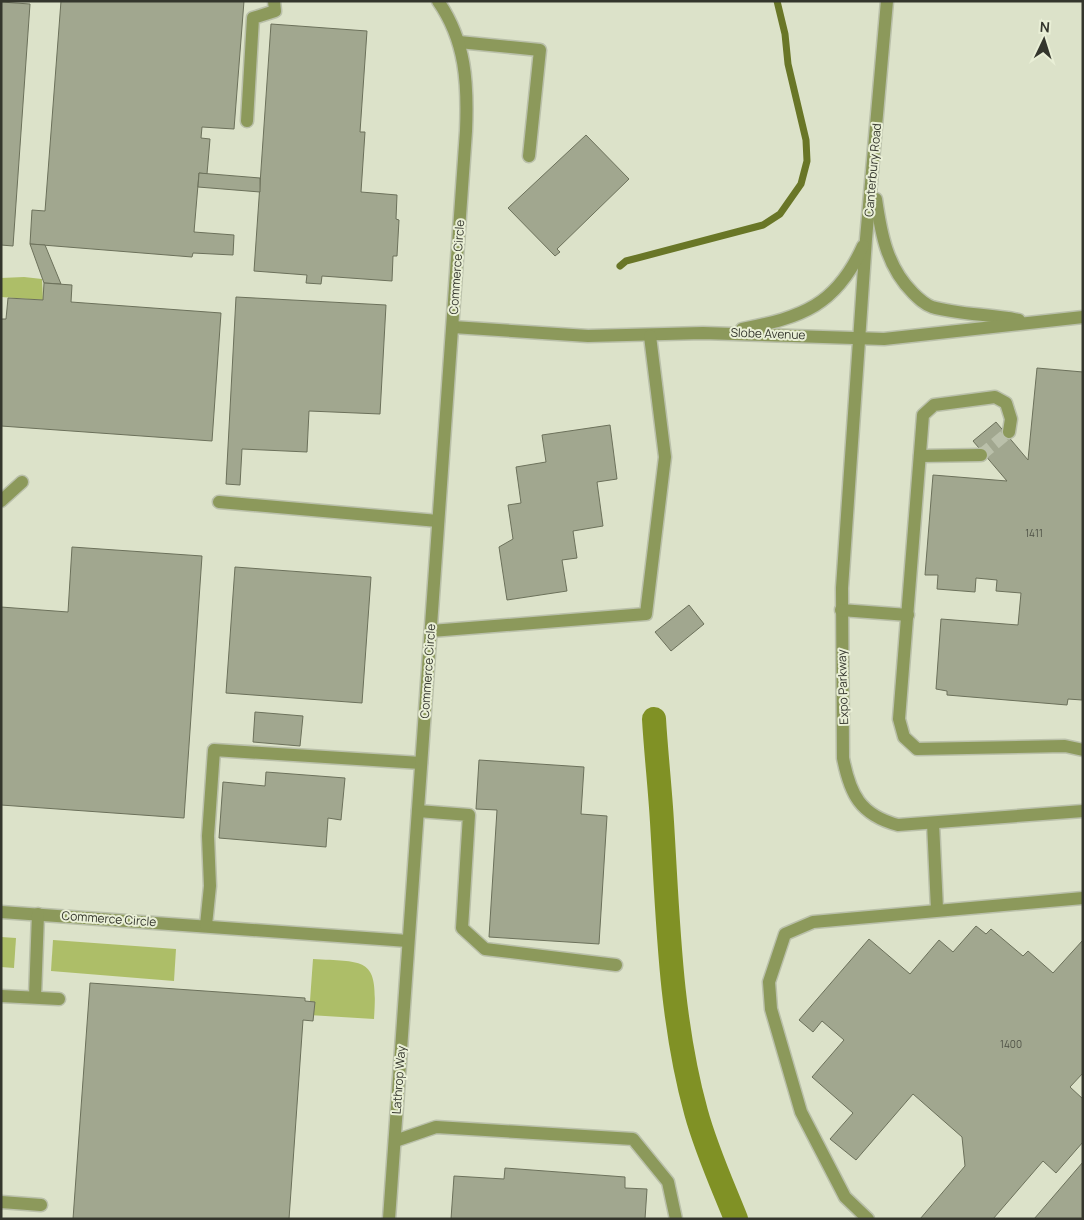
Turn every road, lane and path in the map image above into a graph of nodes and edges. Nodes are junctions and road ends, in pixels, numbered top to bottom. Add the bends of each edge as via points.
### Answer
1 (274, 1) edge
2 (438, 1) edge
3 (887, 1) edge
4 (459, 42) junction
5 (246, 121) dead end
6 (529, 156) dead end
7 (873, 178) junction
8 (866, 239) junction
9 (1083, 317) edge
10 (1031, 322) junction
11 (453, 327) junction
12 (720, 333) junction
13 (650, 336) junction
14 (860, 338) junction
15 (1009, 432) dead end
16 (980, 455) tunnel mouth
17 (920, 456) junction
18 (22, 482) dead end
19 (1, 501) edge
20 (219, 502) dead end
21 (438, 521) junction
22 (842, 610) junction
23 (908, 615) junction
24 (430, 631) junction
25 (1083, 750) edge
26 (421, 763) junction
27 (418, 811) junction
28 (1083, 811) edge
29 (933, 823) junction
30 (1083, 898) edge
31 (937, 909) junction
32 (1, 912) edge
33 (38, 914) junction
34 (206, 925) junction
35 (408, 940) junction
36 (616, 965) dead end
37 (1, 996) edge
38 (36, 997) junction
39 (59, 999) dead end
40 (395, 1141) junction
41 (1, 1202) edge
42 (41, 1205) dead end
43 (389, 1219) edge
44 (676, 1219) edge
45 (868, 1219) edge

1 - 5 street via 275,11 253,18
2 - 4 street, Commerce Circle
3 - 7 street, Canterbury Road
4 - 6 street via 540,50
4 - 11 street, Commerce Circle via 467,103
7 - 8 street, Canterbury Road
7 - 10 street via 884,243 900,279 921,300 930,306 958,312
8 - 12 street via 851,269 831,294 818,304 799,315
8 - 14 street, Canterbury Road
9 - 10 street, Slobe Avenue
10 - 14 street, Slobe Avenue via 884,339
11 - 13 street, Slobe Avenue via 588,336
11 - 21 street, Commerce Circle
12 - 13 street, Slobe Avenue
12 - 14 street, Slobe Avenue
13 - 24 street via 665,457 646,614
14 - 22 street, Expo Parkway
15 - 17 street via 1011,419 1006,403 995,398 934,405 924,415
16 - 17 street
17 - 23 street
18 - 19 street
20 - 21 street
21 - 24 street, Commerce Circle
22 - 23 street
22 - 29 street, Expo Parkway via 843,758 851,789 859,803 887,822 898,825
23 - 25 street via 899,719 904,737 917,748 1065,746
24 - 26 street, Commerce Circle
26 - 27 street, Commerce Circle
26 - 34 street via 214,750
27 - 35 street, Commerce Circle
27 - 36 street via 469,815 462,928 485,949
28 - 29 street, Expo Parkway
29 - 31 street
30 - 31 street
31 - 45 street via 813,922 785,934 769,982 771,1008 802,1112 844,1197
32 - 33 street, Commerce Circle
33 - 34 street, Commerce Circle
33 - 38 street
34 - 35 street, Commerce Circle
35 - 40 street, Lathrop Way
37 - 38 street
38 - 39 street
40 - 43 street, Lathrop Way
40 - 44 street via 436,1127 633,1139 668,1182
41 - 42 street

